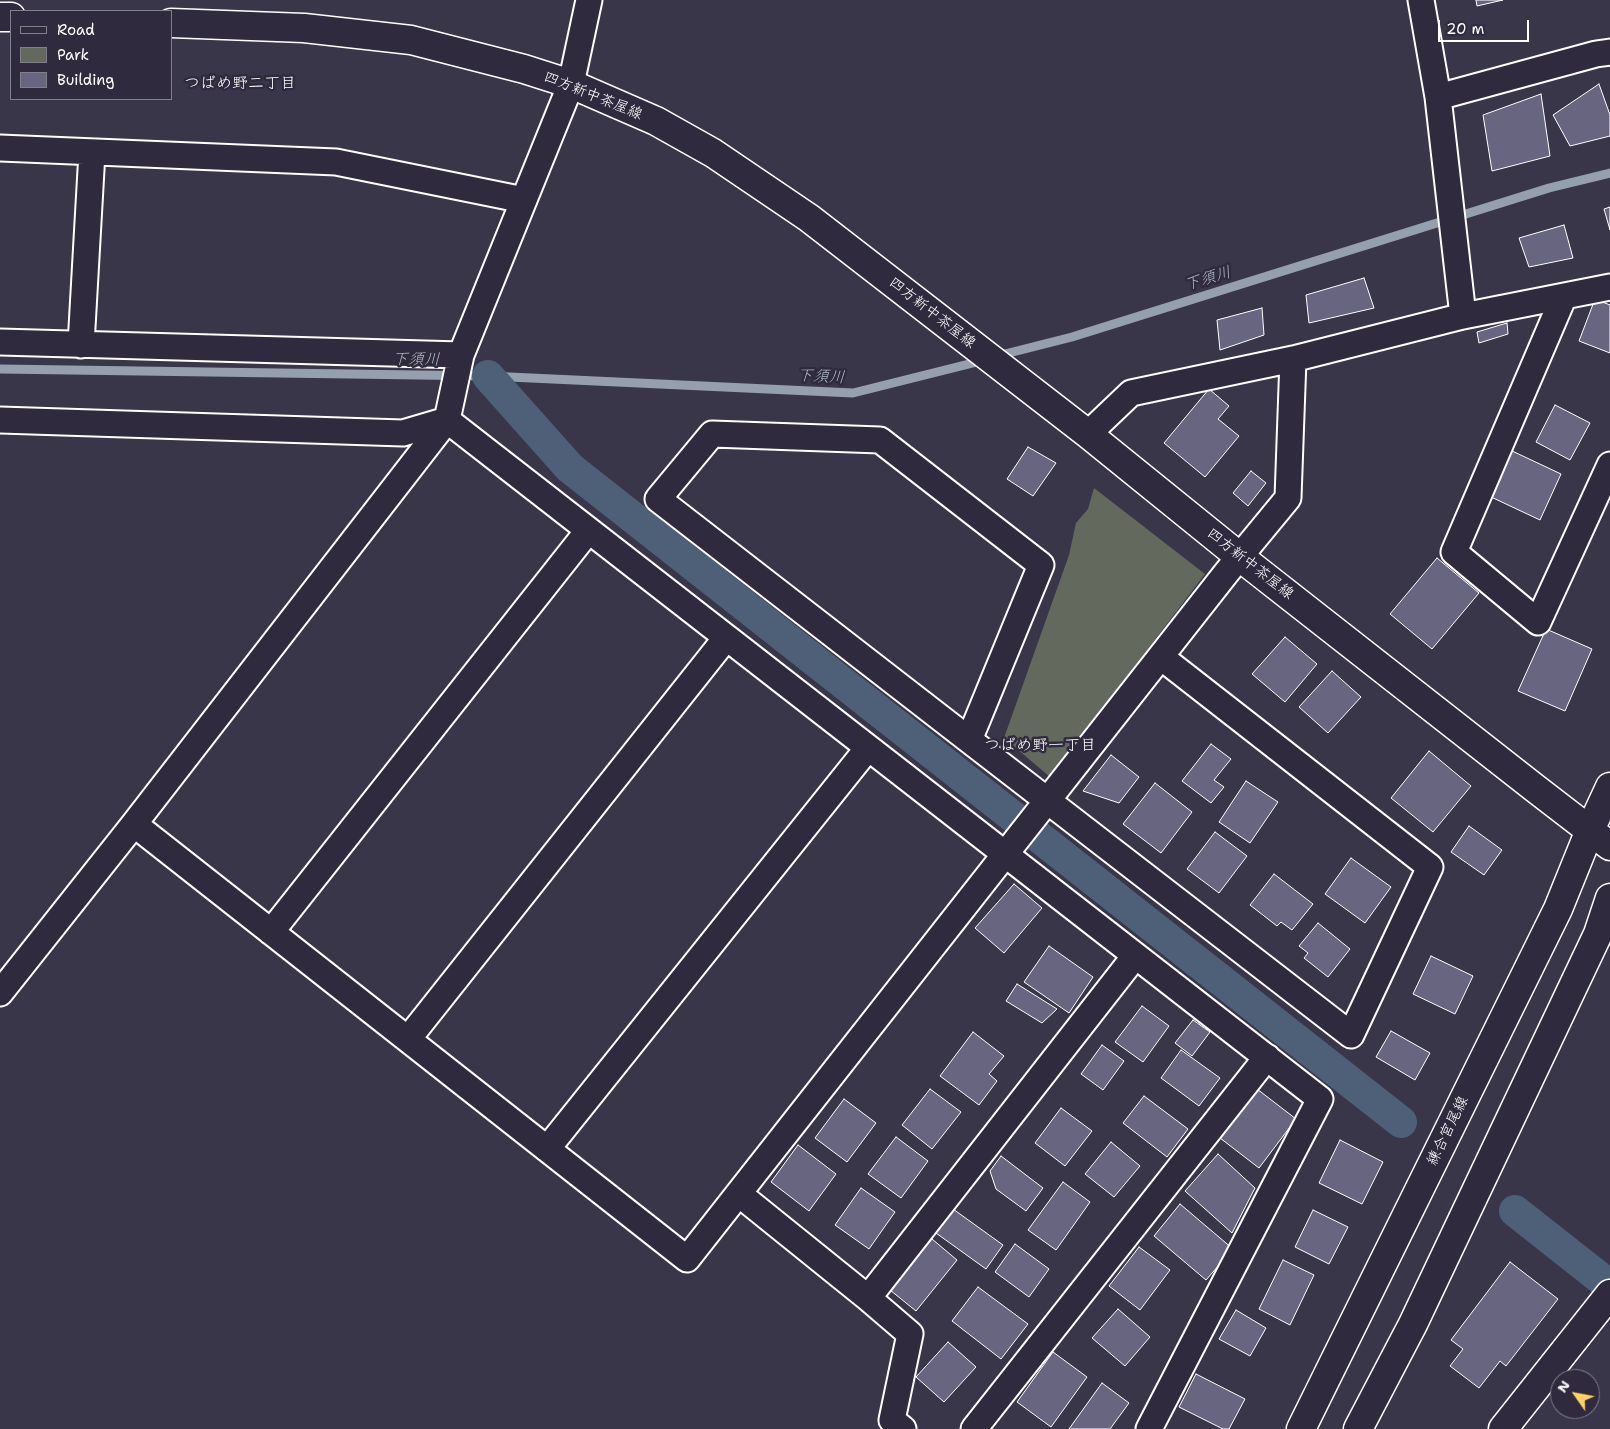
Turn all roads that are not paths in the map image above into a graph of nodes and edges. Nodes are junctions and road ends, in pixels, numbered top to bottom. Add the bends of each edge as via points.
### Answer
1 (589, 0) edge
2 (1421, 0) edge
3 (172, 23) edge
4 (1610, 52) edge
5 (571, 84) junction
6 (1438, 97) junction
7 (0, 148) edge
8 (92, 152) junction
9 (524, 200) junction
10 (1610, 287) edge
11 (1564, 296) junction
12 (1463, 316) junction
13 (0, 342) edge
14 (80, 345) junction
15 (461, 355) junction
16 (1293, 359) junction
17 (0, 420) edge
18 (447, 420) junction
19 (1088, 434) junction
20 (1610, 465) edge
21 (588, 531) junction
22 (1240, 557) junction
23 (726, 638) junction
24 (1161, 656) junction
25 (969, 740) junction
26 (868, 748) junction
27 (1610, 787) edge
28 (1048, 800) junction
29 (134, 824) junction
30 (1600, 838) edge
31 (1005, 854) junction
32 (1610, 898) edge
33 (271, 932) junction
34 (1136, 956) junction
35 (0, 993) edge
36 (408, 1040) junction
37 (1267, 1057) junction
38 (547, 1149) junction
39 (739, 1194) junction
40 (1610, 1294) edge
41 (868, 1298) junction
42 (903, 1429) edge
43 (974, 1429) edge
44 (1149, 1429) edge
45 (1301, 1429) edge
46 (1358, 1429) edge
47 (1503, 1429) edge

1 - 5 street
2 - 6 street
3 - 5 main road, 四方新中茶屋線 via 304,28 411,40
4 - 6 street
5 - 9 street
5 - 19 main road, 四方新中茶屋線 via 656,121 714,153 809,218
6 - 12 street
7 - 8 street
8 - 9 street via 336,162
8 - 14 street
9 - 15 street
10 - 11 street
11 - 12 street
11 - 20 street via 1454,552 1538,622
12 - 16 street
13 - 14 street
14 - 15 street
15 - 18 street
16 - 19 street via 1131,393
16 - 22 street via 1288,498
17 - 18 street via 403,433
18 - 21 street
18 - 29 street
19 - 22 main road, 四方新中茶屋線
21 - 23 street
21 - 33 street
22 - 24 street
22 - 30 main road, 四方新中茶屋線
23 - 26 street
23 - 36 street
24 - 28 street
24 - 28 street via 1430,867 1351,1035
25 - 25 street via 658,499 712,434 880,440 1041,564
25 - 28 street
26 - 31 street
26 - 38 street
27 - 30 main road
28 - 31 street
29 - 33 street
29 - 35 street
30 - 45 main road, 練合宮尾線 via 1558,909
31 - 34 street
31 - 39 street
32 - 46 main road via 1598,934 1447,1254
33 - 36 street
34 - 37 street
34 - 41 street
36 - 38 street
37 - 43 street
37 - 44 street via 1320,1099
38 - 39 street via 687,1260
39 - 41 street
40 - 47 main road
41 - 42 street via 910,1334 892,1420

